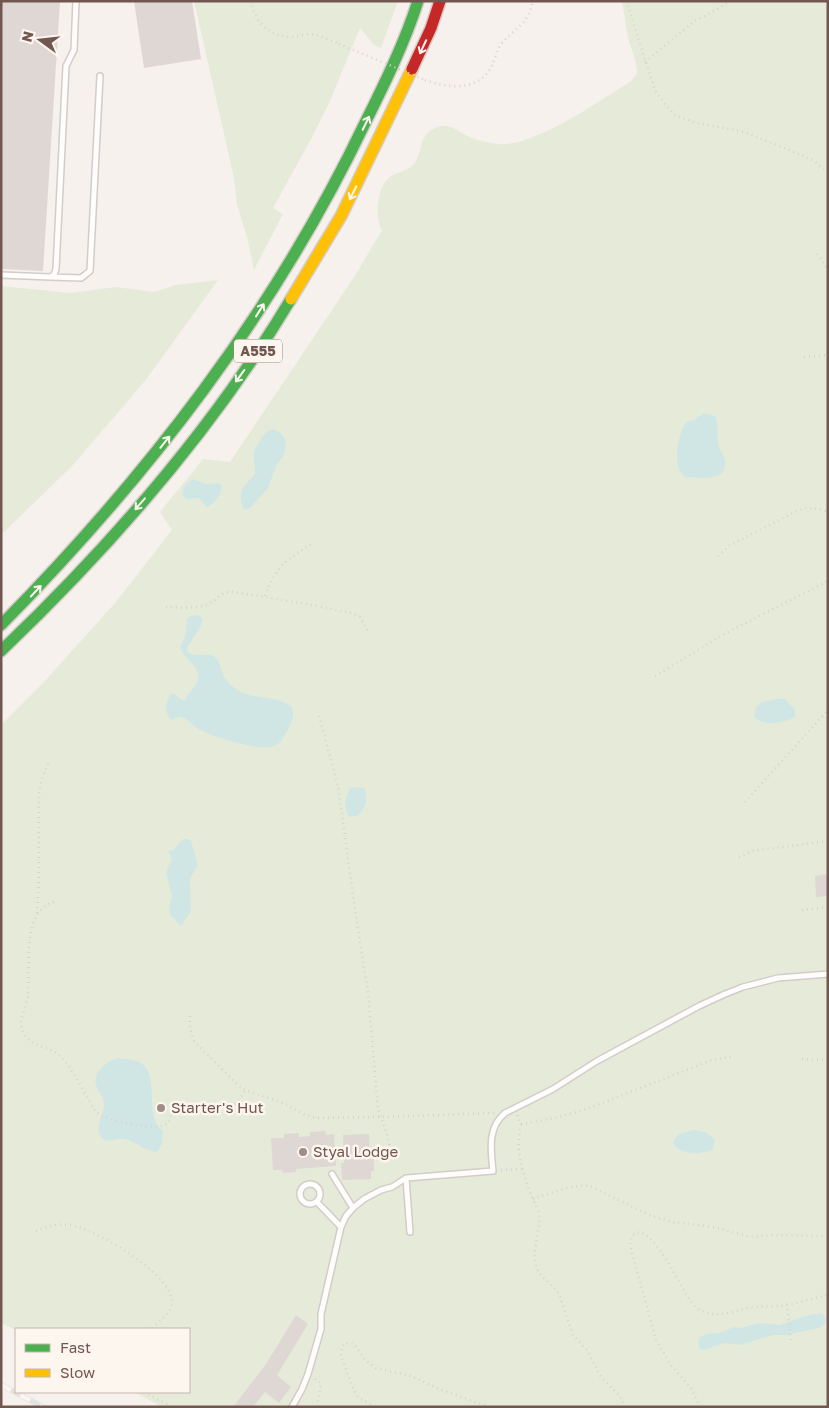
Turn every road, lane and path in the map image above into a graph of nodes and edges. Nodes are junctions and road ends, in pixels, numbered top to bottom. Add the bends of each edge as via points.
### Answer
1 (76, 1) edge
2 (251, 1) edge
3 (418, 1) edge
4 (440, 1) edge
5 (533, 1) edge
6 (626, 1) edge
7 (728, 1) edge
8 (383, 58) dead end
9 (645, 62) junction
10 (379, 67) dead end
11 (100, 76) dead end
12 (828, 173) edge
13 (817, 254) dead end
14 (828, 269) edge
15 (1, 275) edge
16 (50, 277) junction
17 (828, 355) edge
18 (804, 357) dead end
19 (828, 512) edge
20 (314, 542) dead end
21 (718, 556) dead end
22 (828, 581) edge
23 (265, 596) junction
24 (166, 607) dead end
25 (1, 625) edge
26 (369, 633) dead end
27 (1, 651) edge
28 (655, 676) dead end
29 (828, 710) edge
30 (319, 716) dead end
31 (823, 716) junction
32 (828, 718) edge
33 (50, 760) dead end
34 (745, 802) dead end
35 (828, 841) edge
36 (739, 856) dead end
37 (54, 902) dead end
38 (828, 907) edge
39 (802, 910) dead end
40 (37, 914) junction
41 (828, 974) edge
42 (731, 1057) dead end
43 (802, 1059) dead end
44 (828, 1059) edge
45 (245, 1090) dead end
46 (521, 1124) dead end
47 (390, 1148) dead end
48 (522, 1169) dead end
49 (492, 1171) junction
50 (332, 1174) dead end
51 (406, 1178) junction
52 (533, 1199) dead end
53 (317, 1202) junction
54 (353, 1208) junction
55 (341, 1227) junction
56 (36, 1231) dead end
57 (410, 1232) dead end
58 (828, 1236) edge
59 (828, 1295) edge
60 (786, 1306) junction
61 (152, 1328) edge
62 (791, 1340) dead end
63 (308, 1374) junction
64 (146, 1393) edge
65 (172, 1407) edge
66 (292, 1407) edge
67 (317, 1407) edge
68 (375, 1407) edge
69 (489, 1407) edge
70 (700, 1407) edge

1 - 16 lane via 74,50 66,66 57,264
2 - 5 path, bridge via 257,21 270,31 290,37 317,35 425,80 449,86 470,86 486,75 498,47 529,16
25 -> 3 highway, A555 via 126,491 175,430 254,319 356,144
4 -> 27 highway, A555 via 399,98 341,216 270,334 184,452 92,559
6 - 9 path
7 - 9 path via 696,20
8 - 10 path
9 - 12 path via 655,90 675,115 697,123 745,132 813,160
11 - 16 lane via 90,272 81,278
13 - 14 path
15 - 16 lane
17 - 18 path
19 - 21 path via 818,508 799,510 730,545
20 - 23 path via 282,564
22 - 28 path via 726,633
23 - 24 path via 224,592 207,605
23 - 26 path via 356,615
29 - 31 path
30 - 47 path via 338,786 368,993 378,1109
31 - 32 path
31 - 34 path
33 - 40 path via 40,782 37,802
35 - 36 path via 752,851
37 - 40 path
38 - 39 path
40 - 45 path via 28,953 28,993 21,1025 23,1032 33,1043 60,1055 100,1115 134,1125 160,1126 168,1122 171,1108 175,1106 228,1108 235,1106
41 - 49 lane via 778,978 725,994 505,1113 498,1118 492,1131
42 - 46 path via 712,1060 587,1109
43 - 44 path
48 - 49 path
49 - 51 lane
50 - 54 lane
51 - 54 lane
51 - 57 lane
52 - 58 path via 583,1185 672,1222 714,1227 750,1237
53 - 53 lane via 311,1205 304,1203 300,1197 308,1184 317,1187 320,1196
53 - 55 lane
54 - 55 lane
55 - 63 lane via 320,1314 321,1329
56 - 61 path via 62,1224 81,1227 144,1264 166,1286 172,1301 169,1312
59 - 60 path
60 - 62 path
60 - 70 path via 747,1308 721,1314 701,1311 685,1294 654,1242 643,1233 633,1234 630,1245 656,1340 670,1364 691,1388
63 - 66 lane
63 - 67 path via 321,1383
64 - 65 path
68 - 69 path via 358,1396 352,1386 341,1355 345,1343 355,1345 365,1360 376,1368 411,1376

